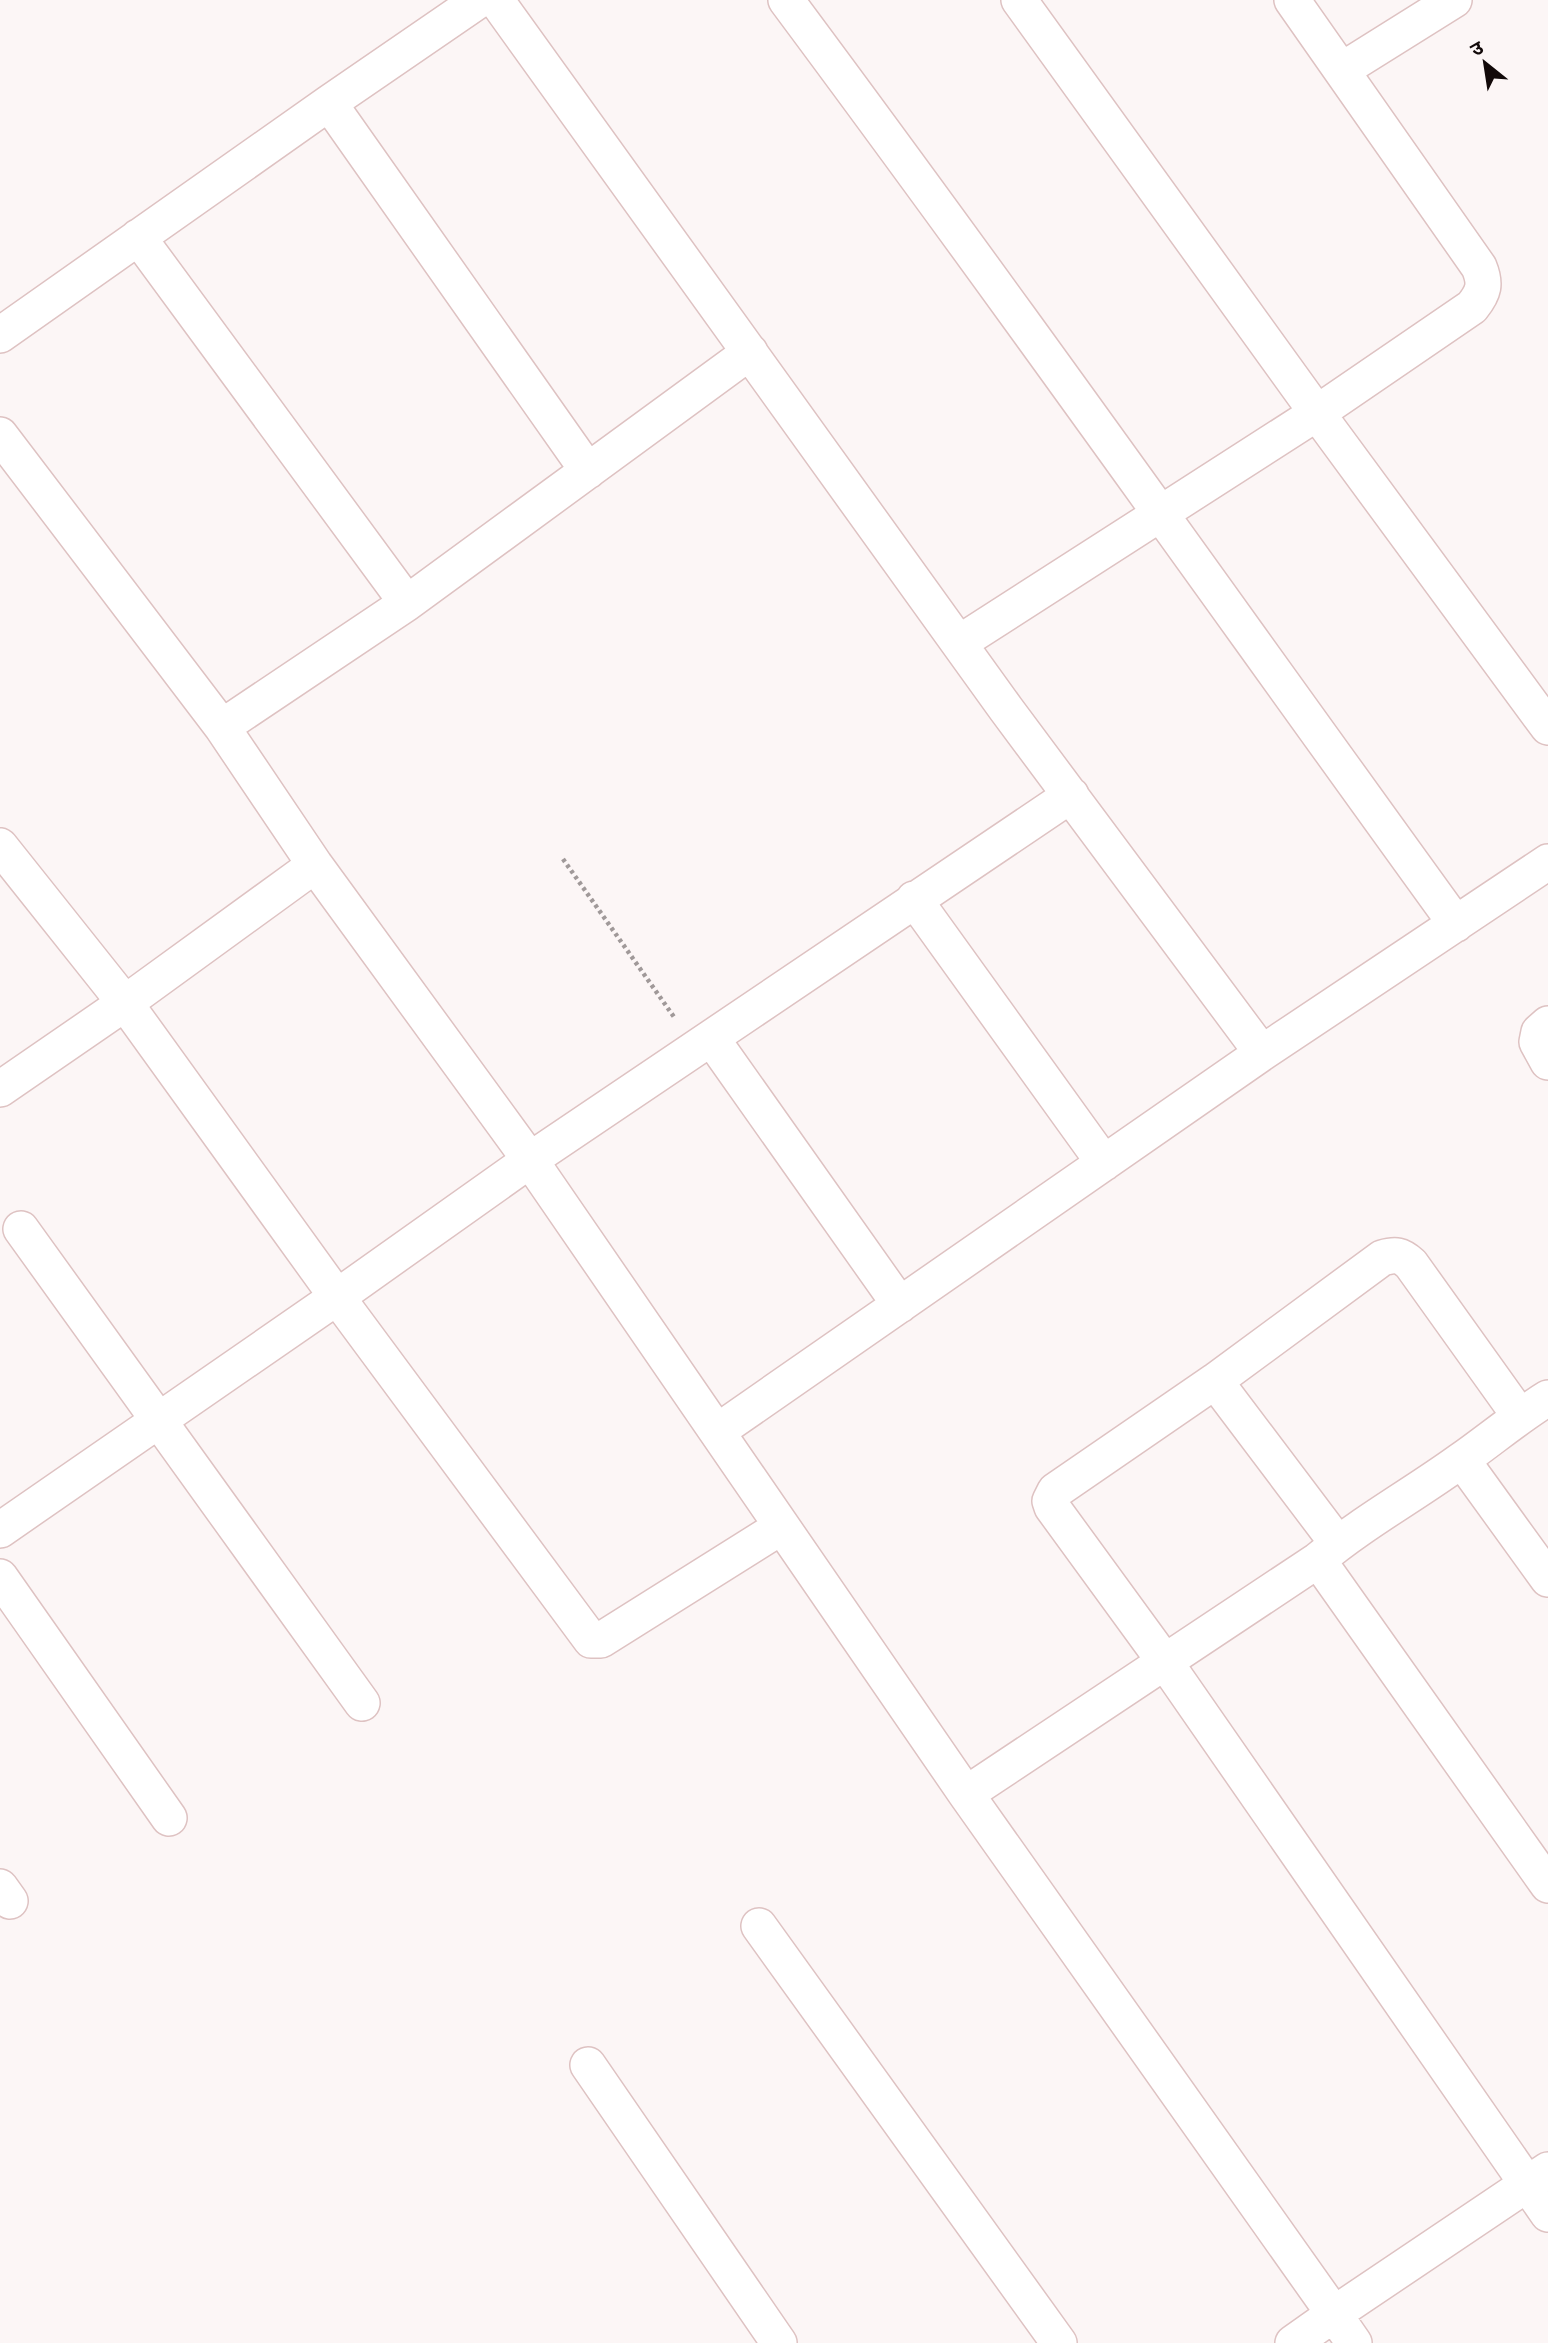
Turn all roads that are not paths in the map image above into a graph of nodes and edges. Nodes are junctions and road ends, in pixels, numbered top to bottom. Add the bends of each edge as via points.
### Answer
1 (480, 0) edge
2 (496, 0) edge
3 (786, 0) edge
4 (1019, 0) edge
5 (1292, 0) edge
6 (1454, 0) edge
7 (1342, 70) junction
8 (329, 103) junction
9 (138, 237) junction
10 (0, 335) edge
11 (750, 352) junction
12 (1317, 413) junction
13 (0, 435) edge
14 (588, 471) junction
15 (1160, 516) junction
16 (407, 603) junction
17 (959, 643) junction
18 (222, 727) junction
19 (1548, 727) edge
20 (1071, 794) junction
21 (0, 846) edge
22 (1548, 862) edge
23 (315, 865) junction
24 (914, 899) junction
25 (1456, 924) junction
26 (125, 1003) junction
27 (1548, 1024) edge
28 (704, 1044) junction
29 (1262, 1053) junction
30 (1548, 1062) edge
31 (0, 1089) edge
32 (530, 1160) junction
33 (1104, 1163) junction
34 (21, 1229) dead end
35 (337, 1297) junction
36 (900, 1305) junction
37 (1215, 1381) junction
38 (1534, 1406) edge
39 (159, 1420) junction
40 (718, 1431) junction
41 (1462, 1460) junction
42 (781, 1527) junction
43 (0, 1530) edge
44 (1328, 1552) junction
45 (0, 1577) edge
46 (1548, 1579) edge
47 (1165, 1662) junction
48 (362, 1703) dead end
49 (966, 1794) junction
50 (169, 1818) dead end
51 (1548, 1885) edge
52 (759, 1926) dead end
53 (588, 2065) dead end
54 (1538, 2178) edge
55 (1548, 2214) edge
56 (1334, 2315) junction
57 (779, 2343) edge
58 (1059, 2343) edge
59 (1293, 2343) edge
60 (1354, 2343) edge

1 - 8 street
2 - 11 street
3 - 15 street
4 - 12 street
5 - 7 street
6 - 7 street
7 - 12 street via 1479,267 1485,283 1472,307
8 - 9 street
8 - 14 street
9 - 10 street
9 - 16 street
11 - 14 street
11 - 17 street
12 - 15 street
12 - 19 street
13 - 18 street
14 - 16 street
15 - 17 street
15 - 25 street
16 - 18 street
17 - 20 street
18 - 23 street
20 - 24 street
20 - 29 street
21 - 26 street
22 - 25 street
23 - 26 street
23 - 32 street
24 - 28 street
24 - 33 street
25 - 29 street
26 - 31 street
26 - 35 street
27 - 30 street via 1539,1032 1537,1042
28 - 32 street
28 - 36 street
29 - 33 street
32 - 35 street
32 - 40 street
33 - 36 street
34 - 39 street
35 - 39 street
35 - 42 street via 591,1640 601,1640
36 - 40 street
37 - 38 street via 1382,1258 1394,1255 1412,1264
37 - 44 street
37 - 47 street via 1055,1491 1050,1501
38 - 41 street
39 - 43 street
39 - 48 street
40 - 42 street
41 - 44 street
41 - 46 street
42 - 49 street
44 - 47 street
44 - 51 street
45 - 50 street
47 - 49 street
47 - 54 street
49 - 56 street
52 - 58 street
53 - 57 street
54 - 55 street
54 - 56 street
56 - 59 street
56 - 60 street

